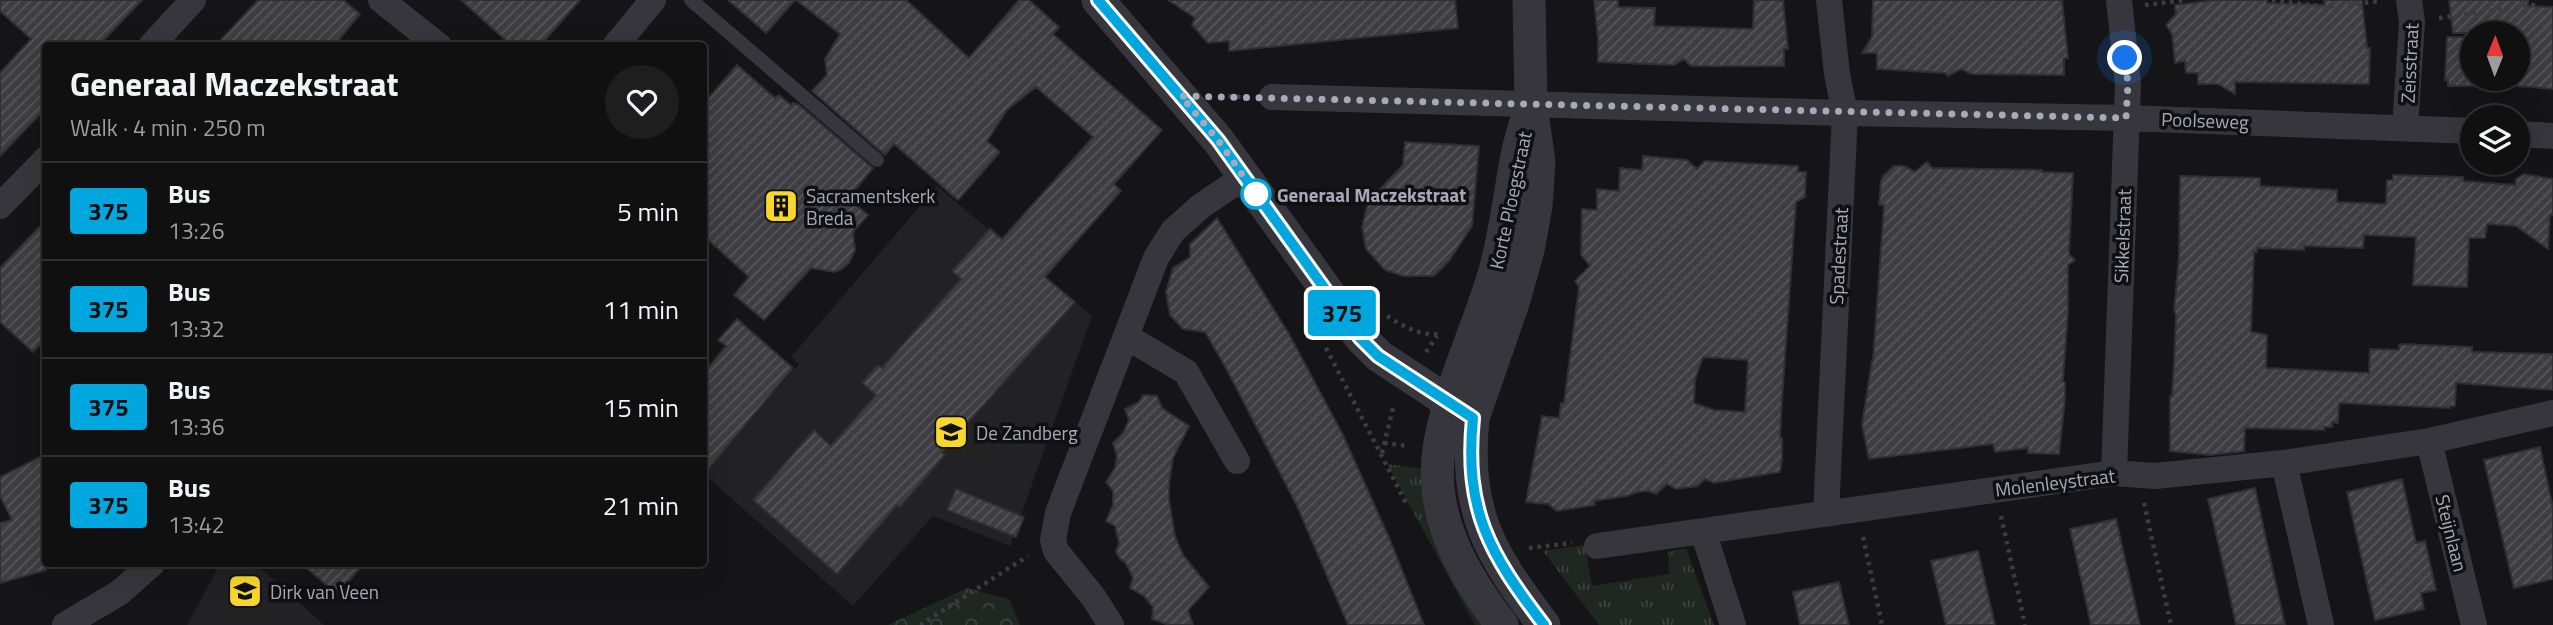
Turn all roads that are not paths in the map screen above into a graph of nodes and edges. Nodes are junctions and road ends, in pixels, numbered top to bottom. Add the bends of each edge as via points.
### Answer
1 (193, 0) edge
2 (381, 0) edge
3 (653, 0) edge
4 (691, 0) edge
5 (1098, 0) edge
6 (1529, 0) edge
7 (1829, 0) edge
8 (2119, 4) edge
9 (2411, 11) edge
10 (155, 42) edge
11 (434, 42) edge
12 (618, 42) edge
13 (1272, 97) road end
14 (1531, 105) junction
15 (1845, 113) junction
16 (2126, 118) junction
17 (2405, 127) junction
18 (2460, 130) edge
19 (2530, 135) edge
20 (2553, 136) edge
21 (877, 160) dead end
22 (42, 163) edge
23 (1244, 177) junction
24 (0, 206) edge
25 (1126, 337) junction
26 (1461, 410) junction
27 (2553, 413) edge
28 (2429, 441) junction
29 (1237, 461) dead end
30 (2284, 463) junction
31 (2126, 474) junction
32 (1826, 514) junction
33 (1703, 531) junction
34 (1597, 546) road end
35 (149, 567) edge
36 (65, 625) edge
37 (1111, 625) edge
38 (1502, 625) edge
39 (1544, 625) edge
40 (1733, 625) edge
41 (2321, 625) edge
42 (2474, 625) edge

1 - 10 street
2 - 11 street
3 - 12 street
4 - 21 lane
5 - 23 street
6 - 14 street, Korte Ploegstraat
7 - 15 street, Spadestraat
8 - 16 street, Sikkelstraat via 2128,84
9 - 17 street, Zeisstraat
13 - 14 street, Poolseweg
14 - 15 street, Poolseweg
14 - 26 street, Korte Ploegstraat via 1516,160 1504,242
15 - 16 street, Poolseweg
15 - 32 street, Spadestraat
16 - 17 street, Poolseweg
16 - 31 street, Sikkelstraat
17 - 18 street, Poolseweg
19 - 20 street
22 - 24 street
23 - 25 street via 1173,231 1156,258
23 - 26 street via 1360,338 1378,356
25 - 29 street via 1186,372
25 - 37 street via 1058,513 1053,540 1056,551
26 - 38 street via 1439,449 1444,517 1468,577
26 - 39 street via 1483,525 1505,572
27 - 28 street, Molenleystraat
28 - 30 street, Molenleystraat
28 - 42 street, Steijnlaan
30 - 31 street, Molenleystraat via 2155,476
30 - 41 street
31 - 32 street, Molenleystraat
32 - 33 street, Molenleystraat
33 - 34 street, Molenleystraat
33 - 40 street
35 - 36 street via 119,593

